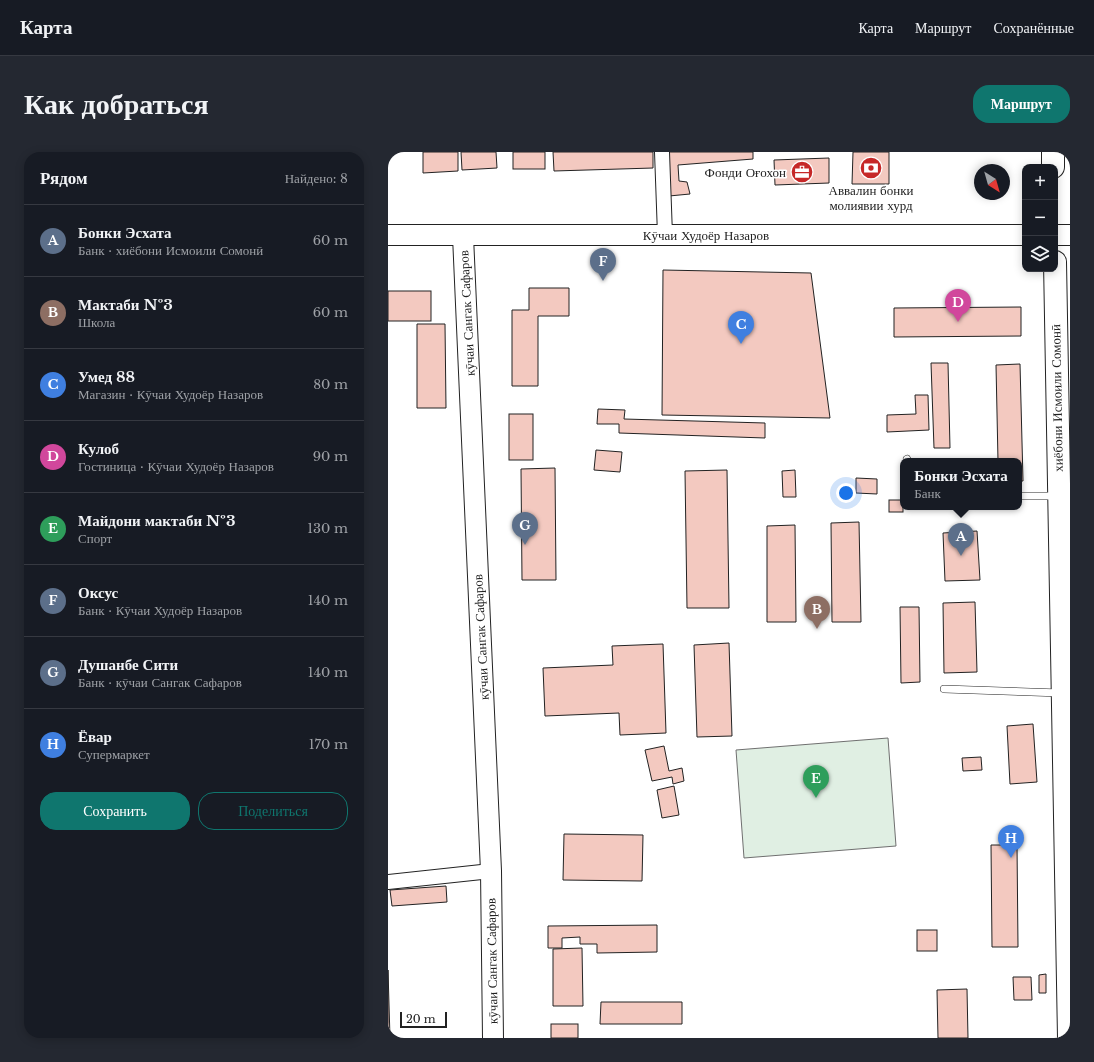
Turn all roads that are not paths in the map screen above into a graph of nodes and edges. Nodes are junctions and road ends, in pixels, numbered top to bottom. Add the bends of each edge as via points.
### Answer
1 (662, 152) edge
2 (1053, 152) edge
3 (1053, 164) edge
4 (388, 235) edge
5 (665, 235) junction
6 (1022, 235) edge
7 (1058, 235) edge
8 (1070, 235) edge
9 (463, 236) junction
10 (1056, 272) edge
11 (1064, 401) edge
12 (1022, 496) edge
13 (1059, 496) junction
14 (944, 689) dead end
15 (1063, 693) junction
16 (1068, 859) edge
17 (491, 871) junction
18 (388, 882) edge
19 (493, 1038) edge
20 (1069, 1038) edge

1 - 5 street
2 - 3 main road
4 - 9 street, Кӯчаи Худоёр Назаров
5 - 6 street, Кӯчаи Худоёр Назаров
5 - 9 street, Кӯчаи Худоёр Назаров
7 - 8 street
9 - 17 street, кӯчаи Сангак Сафаров
10 - 11 main road, хиёбони Исмоили Сомонӣ
11 - 13 main road, хиёбони Исмоили Сомонӣ
12 - 13 lane
13 - 15 main road, хиёбони Исмоили Сомонӣ
14 - 15 lane
15 - 16 main road, хиёбони Исмоили Сомонӣ
16 - 20 main road, хиёбони Исмоили Сомонӣ
17 - 18 street
17 - 19 street, кӯчаи Сангак Сафаров

